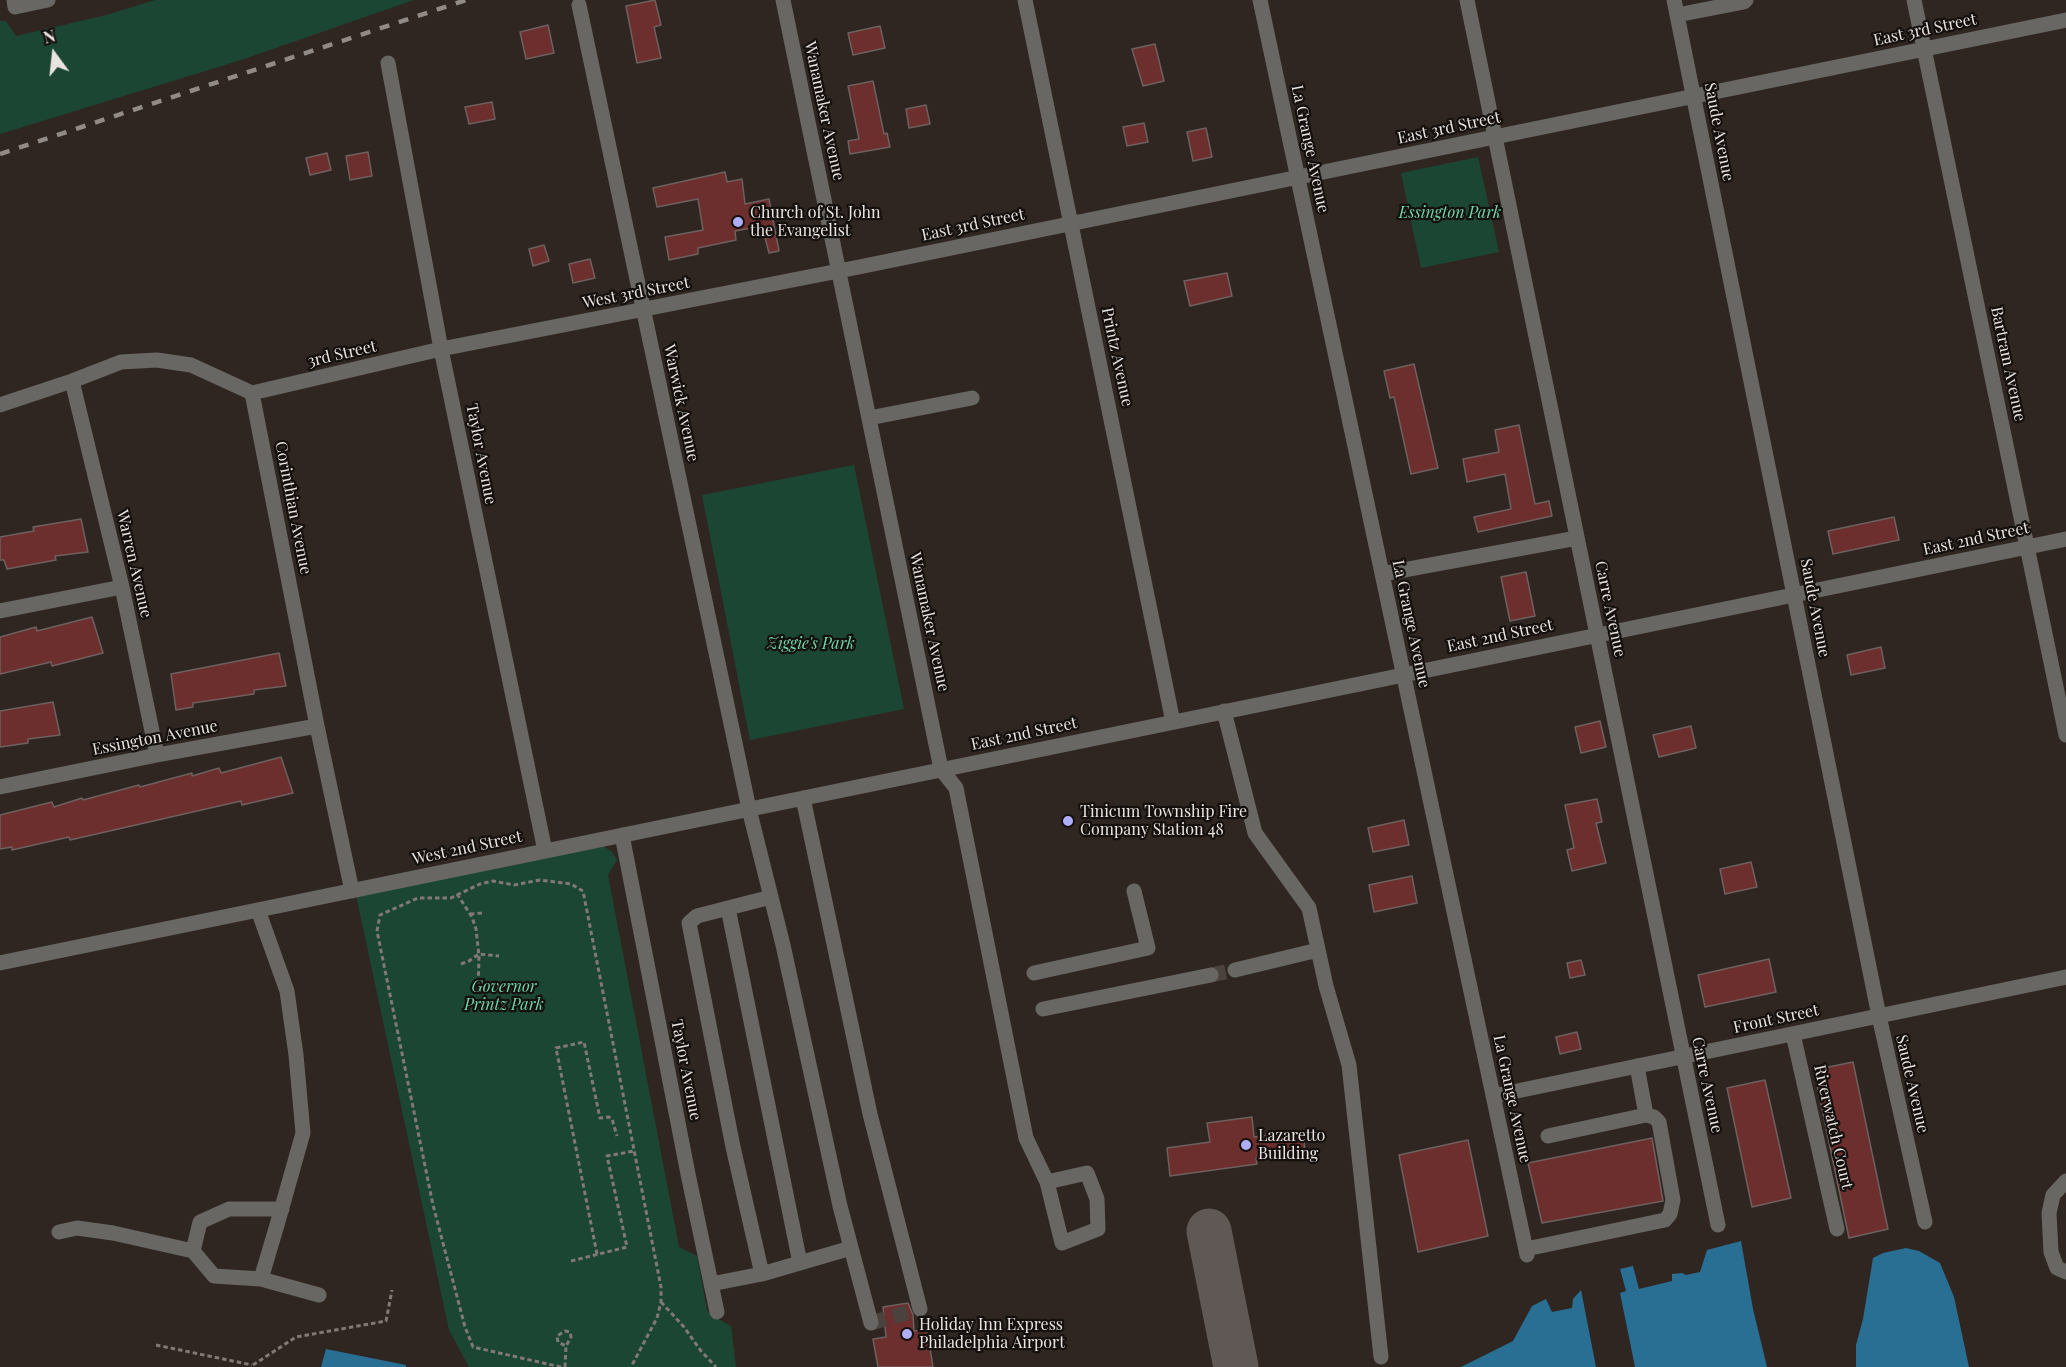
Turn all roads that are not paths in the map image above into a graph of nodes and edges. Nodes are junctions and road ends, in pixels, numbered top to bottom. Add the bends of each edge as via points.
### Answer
1 (14, 0) edge
2 (48, 0) edge
3 (783, 0) edge
4 (1025, 0) edge
5 (1260, 0) edge
6 (1467, 0) edge
7 (1674, 0) edge
8 (1746, 0) edge
9 (1914, 0) edge
10 (579, 5) dead end
11 (1677, 15) junction
12 (2066, 20) edge
13 (1924, 49) junction
14 (387, 63) dead end
15 (1693, 96) junction
16 (1495, 137) junction
17 (1298, 177) junction
18 (1071, 224) junction
19 (839, 271) junction
20 (643, 310) junction
21 (441, 349) junction
22 (72, 381) junction
23 (252, 393) junction
24 (972, 398) dead end
25 (0, 405) edge
26 (869, 418) junction
27 (1577, 538) junction
28 (2066, 539) edge
29 (2027, 547) junction
30 (1382, 574) junction
31 (122, 587) junction
32 (1794, 595) junction
33 (0, 611) edge
34 (1597, 635) junction
35 (1404, 674) junction
36 (1224, 711) junction
37 (1173, 722) junction
38 (317, 726) junction
39 (2066, 735) edge
40 (157, 755) junction
41 (941, 769) junction
42 (0, 787) edge
43 (802, 798) junction
44 (749, 809) junction
45 (622, 835) junction
46 (545, 851) junction
47 (352, 891) junction
48 (1134, 891) dead end
49 (771, 897) junction
50 (728, 908) junction
51 (258, 910) junction
52 (1318, 950) junction
53 (0, 963) edge
54 (1235, 970) tunnel mouth
55 (1034, 973) dead end
56 (1211, 975) tunnel mouth
57 (2066, 977) edge
58 (1043, 1009) dead end
59 (1879, 1016) junction
60 (1793, 1034) junction
61 (1683, 1056) junction
62 (1637, 1066) junction
63 (1493, 1096) junction
64 (1646, 1115) junction
65 (1548, 1136) dead end
66 (2066, 1181) edge
67 (1047, 1182) junction
68 (282, 1209) junction
69 (1925, 1222) dead end
70 (1718, 1225) dead end
71 (1837, 1229) dead end
72 (59, 1232) dead end
73 (851, 1248) junction
74 (193, 1251) junction
75 (800, 1263) junction
76 (2066, 1272) edge
77 (762, 1274) junction
78 (261, 1279) junction
79 (711, 1284) junction
80 (319, 1295) dead end
81 (920, 1309) dead end
82 (717, 1312) dead end
83 (871, 1323) dead end
84 (1381, 1357) dead end

1 - 2 street via 15,7
3 - 19 street, Wanamaker Avenue
4 - 18 street, Printz Avenue
5 - 17 street, La Grange Avenue
6 - 16 street, Carre Avenue
7 - 11 street, Saude Avenue
8 - 11 street
9 - 13 street, Bartram Avenue
10 - 20 street, Warwick Avenue
11 - 15 street, Saude Avenue
12 - 13 street, East 3rd Street
13 - 15 street, East 3rd Street
13 - 29 street, Bartram Avenue
14 - 21 street, Taylor Avenue
15 - 16 street, East 3rd Street
15 - 32 street, Saude Avenue
16 - 17 street, East 3rd Street
16 - 27 street, Carre Avenue
17 - 18 street, East 3rd Street
17 - 30 street, La Grange Avenue
18 - 19 street, East 3rd Street
18 - 37 street, Printz Avenue
19 - 20 street, West 3rd Street
19 - 26 street, Wanamaker Avenue
20 - 21 street, West 3rd Street
20 - 44 street, Warwick Avenue
21 - 23 street, 3rd Street
21 - 46 street, Taylor Avenue
22 - 23 street via 121,362 157,360 191,365
22 - 25 street
22 - 31 street, Warren Avenue
23 - 38 street, Corinthian Avenue
24 - 26 street
26 - 41 street, Wanamaker Avenue
27 - 30 street
27 - 34 street, Carre Avenue
28 - 29 street, East 2nd Street
29 - 32 street, East 2nd Street
29 - 39 street, Bartram Avenue
30 - 35 street, La Grange Avenue
31 - 33 street
31 - 40 street, Warren Avenue
32 - 34 street, East 2nd Street
32 - 59 street, Saude Avenue
34 - 35 street, East 2nd Street
34 - 61 street, Carre Avenue
35 - 36 street, East 2nd Street
35 - 63 street, La Grange Avenue
36 - 37 street, East 2nd Street
36 - 52 street via 1255,833 1310,908
37 - 41 street, East 2nd Street
38 - 40 street, Essington Avenue
38 - 47 street, Corinthian Avenue
40 - 42 street, Essington Avenue
41 - 43 street, West 2nd Street
41 - 67 street, Wanamaker Avenue via 956,788 1026,1138
43 - 44 street, West 2nd Street
43 - 81 street via 870,1114
44 - 45 street, West 2nd Street
44 - 49 street, Warwick Avenue
45 - 46 street, West 2nd Street
45 - 79 street, Taylor Avenue
46 - 47 street, West 2nd Street
47 - 51 street, West 2nd Street
48 - 55 street via 1148,948
49 - 50 street
49 - 73 street, Warwick Avenue
50 - 75 street
50 - 77 street via 697,916 689,923
51 - 53 street, West 2nd Street
51 - 68 street via 286,991 303,1134
52 - 54 street
52 - 84 street via 1349,1065
56 - 58 street
57 - 59 street, Front Street
59 - 60 street, Front Street
59 - 69 street, Saude Avenue
60 - 61 street, Front Street
60 - 71 street, Riverwatch Court
61 - 62 street, Front Street
61 - 70 street, Carre Avenue
62 - 63 street, Front Street
62 - 64 street
63 - 64 street, La Grange Avenue via 1527,1252 1665,1220 1673,1200 1659,1122
64 - 65 street
66 - 76 street via 2054,1195 2049,1213 2051,1252 2057,1268
67 - 67 street, Wanamaker Avenue via 1062,1243 1098,1229 1097,1199 1088,1173
68 - 74 street via 228,1209 200,1222
68 - 78 street
72 - 74 street via 77,1228 113,1233
73 - 75 street
73 - 83 street, Warwick Avenue
74 - 78 street via 214,1276
75 - 77 street
77 - 79 street
78 - 80 street
79 - 82 street, Taylor Avenue

